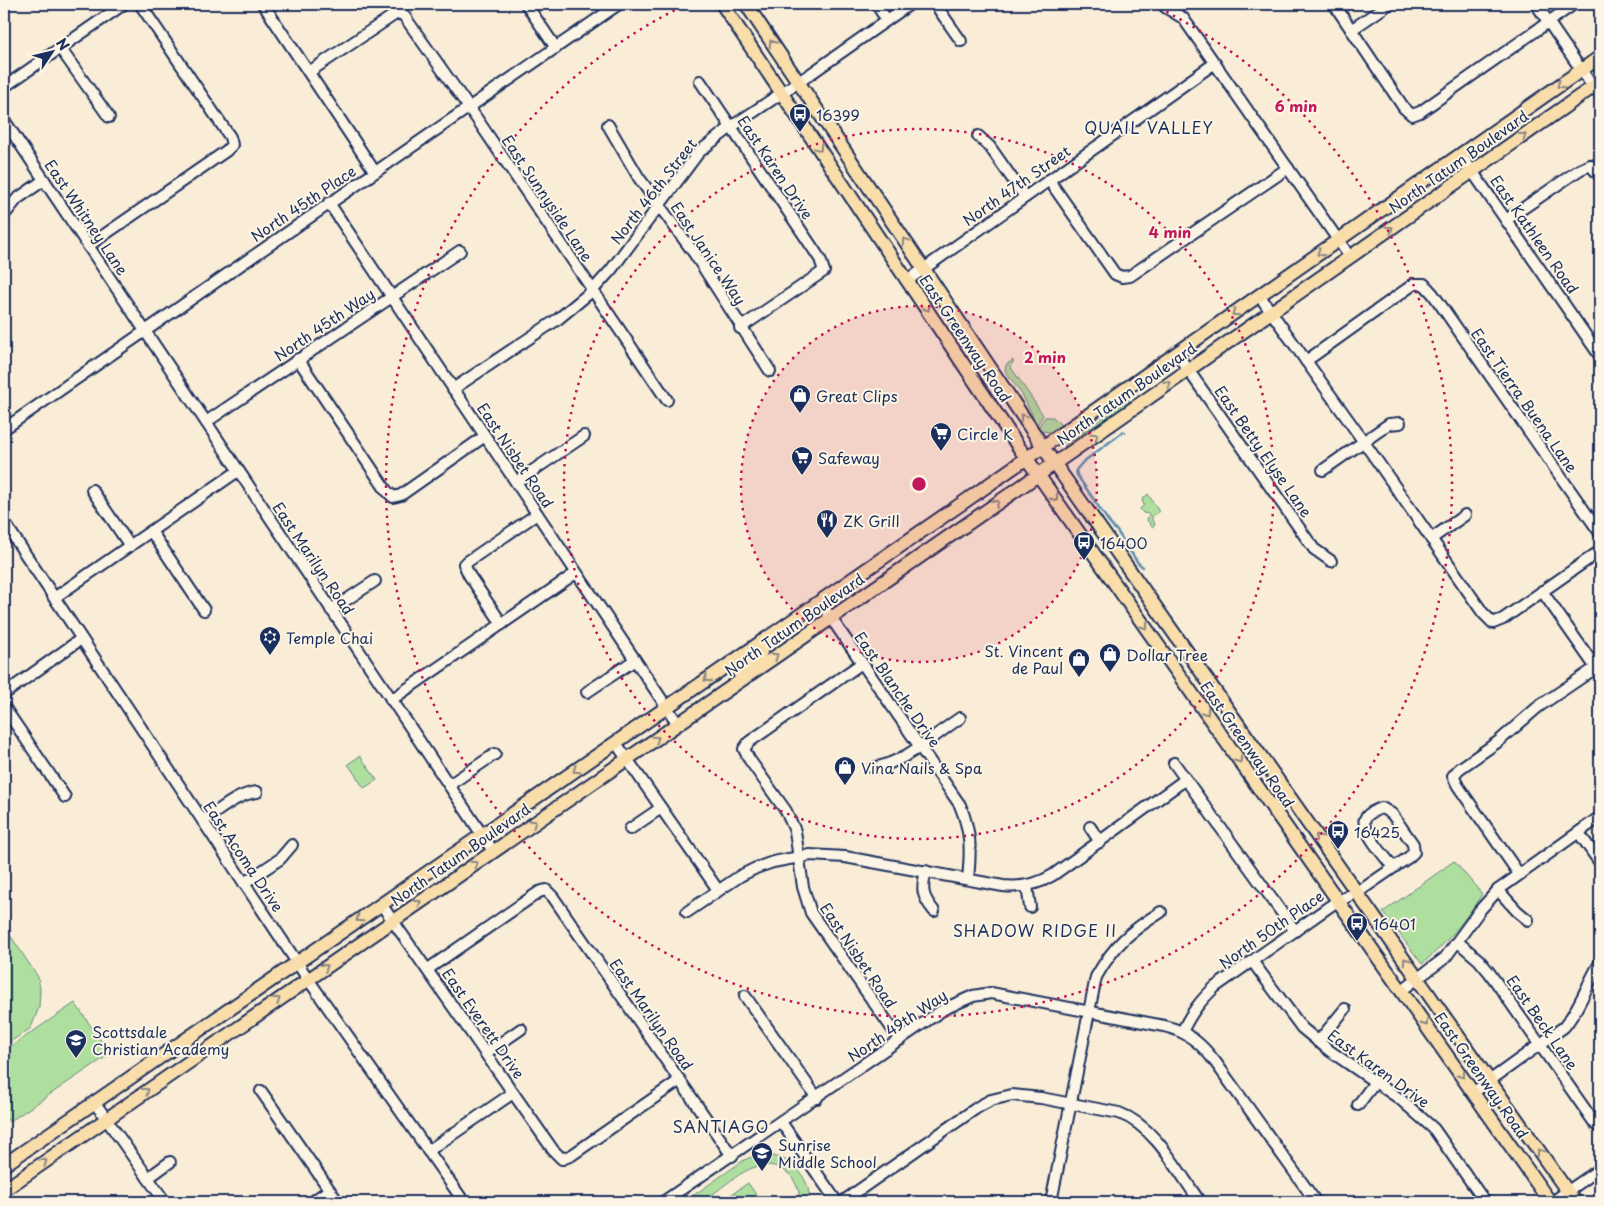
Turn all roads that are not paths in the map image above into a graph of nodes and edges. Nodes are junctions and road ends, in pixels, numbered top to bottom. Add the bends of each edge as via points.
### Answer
1 (124, 4) edge
2 (140, 4) edge
3 (263, 4) edge
4 (526, 4) edge
5 (619, 4) edge
6 (722, 4) edge
7 (876, 4) edge
8 (910, 4) edge
9 (935, 4) edge
10 (1334, 4) edge
11 (1389, 4) edge
12 (1536, 4) edge
13 (1574, 4) edge
14 (751, 6) edge
15 (1165, 7) dead end
16 (887, 20) junction
17 (1548, 22) junction
18 (1351, 30) junction
19 (961, 41) dead end
20 (60, 48) junction
21 (556, 48) junction
22 (1600, 57) edge
23 (1215, 64) junction
24 (1582, 70) junction
25 (309, 72) junction
26 (700, 81) dead end
27 (798, 82) junction
28 (1597, 85) edge
29 (4, 87) edge
30 (782, 93) junction
31 (470, 108) junction
32 (109, 117) dead end
33 (4, 120) edge
34 (608, 125) dead end
35 (731, 127) junction
36 (978, 136) dead end
37 (1461, 155) junction
38 (1288, 168) junction
39 (1472, 171) junction
40 (375, 172) junction
41 (1600, 176) edge
42 (44, 180) junction
43 (1049, 180) junction
44 (1025, 197) junction
45 (328, 203) junction
46 (659, 205) junction
47 (4, 215) edge
48 (1506, 220) junction
49 (1339, 240) junction
50 (88, 246) junction
51 (460, 251) dead end
52 (1350, 257) junction
53 (924, 269) junction
54 (908, 280) junction
55 (592, 291) junction
56 (1259, 295) junction
57 (391, 296) junction
58 (1271, 312) junction
59 (961, 325) junction
60 (740, 328) junction
61 (145, 331) junction
62 (945, 336) junction
63 (1177, 354) junction
64 (1600, 356) edge
65 (298, 360) junction
66 (1306, 361) junction
67 (1188, 370) junction
68 (770, 371) dead end
69 (454, 389) junction
70 (667, 400) dead end
71 (206, 422) junction
72 (1400, 423) dead end
73 (4, 429) edge
74 (485, 436) junction
75 (584, 436) dead end
76 (1363, 441) junction
77 (1043, 447) junction
78 (1026, 458) junction
79 (1054, 463) junction
80 (1323, 470) dead end
81 (238, 471) junction
82 (1038, 474) junction
83 (997, 479) junction
84 (516, 482) junction
85 (92, 490) dead end
86 (537, 514) junction
87 (1465, 515) dead end
88 (4, 522) edge
89 (151, 531) junction
90 (1600, 534) edge
91 (947, 537) junction
92 (1431, 539) junction
93 (130, 546) junction
94 (901, 546) junction
95 (1600, 551) edge
96 (1331, 561) dead end
97 (576, 572) junction
98 (375, 581) dead end
99 (1542, 591) junction
100 (54, 598) junction
101 (820, 602) junction
102 (204, 610) dead end
103 (332, 610) junction
104 (831, 618) junction
105 (502, 624) junction
106 (81, 639) junction
107 (761, 642) junction
108 (634, 660) junction
109 (862, 663) junction
110 (1598, 666) edge
111 (587, 692) dead end
112 (4, 694) edge
113 (721, 694) junction
114 (391, 700) junction
115 (4, 707) edge
116 (666, 708) junction
117 (960, 718) dead end
118 (678, 724) junction
119 (616, 743) junction
120 (920, 746) junction
121 (495, 754) dead end
122 (627, 758) junction
123 (1174, 763) dead end
124 (873, 768) dead end
125 (1186, 779) junction
126 (448, 785) junction
127 (257, 792) dead end
128 (65, 797) dead end
129 (661, 808) junction
130 (1600, 817) edge
131 (203, 821) junction
132 (1090, 827) dead end
133 (630, 830) dead end
134 (1579, 833) junction
135 (482, 835) junction
136 (1100, 842) junction
137 (292, 845) dead end
138 (493, 851) junction
139 (799, 856) junction
140 (1600, 864) edge
141 (1393, 867) junction
142 (926, 871) junction
143 (1519, 874) junction
144 (968, 879) junction
145 (244, 883) junction
146 (1027, 886) junction
147 (718, 890) junction
148 (1498, 890) junction
149 (1356, 891) junction
150 (1339, 901) junction
151 (381, 904) junction
152 (1030, 907) dead end
153 (934, 911) dead end
154 (687, 912) dead end
155 (1161, 912) dead end
156 (393, 920) junction
157 (1528, 920) dead end
158 (1295, 931) junction
159 (1458, 942) junction
160 (1252, 961) junction
161 (297, 962) junction
162 (1600, 963) edge
163 (428, 969) junction
164 (1418, 978) junction
165 (308, 979) junction
166 (1402, 990) junction
167 (745, 996) dead end
168 (1345, 1009) dead end
169 (1088, 1011) junction
170 (520, 1029) dead end
171 (1182, 1032) junction
172 (900, 1040) junction
173 (1318, 1042) junction
174 (1541, 1045) junction
175 (486, 1053) junction
176 (680, 1080) junction
177 (1490, 1081) junction
178 (1375, 1082) junction
179 (261, 1091) dead end
180 (514, 1092) junction
181 (1474, 1092) junction
182 (817, 1098) junction
183 (95, 1103) junction
184 (1070, 1104) junction
185 (1358, 1106) dead end
186 (106, 1119) junction
187 (781, 1122) junction
188 (1596, 1125) dead end
189 (428, 1151) junction
190 (732, 1156) junction
191 (170, 1162) dead end
192 (4, 1166) edge
193 (1600, 1169) edge
194 (148, 1178) junction
195 (4, 1190) edge
196 (329, 1190) junction
197 (1571, 1197) edge
198 (165, 1202) edge
199 (312, 1202) edge
200 (338, 1202) edge
201 (464, 1202) edge
202 (663, 1202) edge
203 (837, 1202) edge
204 (842, 1202) edge
205 (1050, 1202) edge
206 (1200, 1202) edge
207 (1316, 1202) edge
208 (1485, 1202) edge
209 (1551, 1202) edge

1 - 20 street
2 - 50 street via 230,137 232,145
3 - 25 street
4 - 21 street
5 - 21 street, North 45th Place
6 - 30 main road, East Greenway Road
7 - 16 street
8 - 16 street, North 46th Street
9 - 19 street
10 - 18 street
11 - 18 street
12 - 17 street
13 - 17 street
27 -> 14 main road, East Greenway Road
15 - 23 street via 1184,18
16 - 27 street, North 46th Street
17 - 18 street via 1412,115
17 - 24 street
20 - 29 street
20 - 32 street
21 - 31 street, North 45th Place
22 - 24 main road, North Tatum Boulevard
23 - 38 street
23 - 43 street, North 47th Street
24 - 28 street
24 -> 37 main road, North Tatum Boulevard
25 - 31 street, East Sunnyside Lane via 394,15 402,13
25 - 40 street
26 - 35 street, East Karen Drive
27 - 30 street, North 46th Street
53 -> 27 main road, East Greenway Road
39 -> 28 main road, North Tatum Boulevard
30 - 35 street, North 46th Street
30 -> 54 main road, East Greenway Road
31 - 40 street, North 45th Place
31 - 55 street, East Sunnyside Lane
33 - 42 street, East Whitney Lane
34 - 46 street, East Janice Way via 638,178
35 - 46 street, North 46th Street via 699,152
35 - 60 street, East Karen Drive via 820,259 824,271
36 - 44 street via 990,147
37 - 39 street, East Kathleen Road
37 - 49 main road, North Tatum Boulevard
38 - 43 street via 1130,276 1122,277 1114,274
38 - 49 street
39 - 48 street, East Kathleen Road
52 -> 39 main road, North Tatum Boulevard
40 - 45 street, North 45th Place
41 - 48 street via 1590,164
42 - 47 street via 17,199
42 - 50 street, East Whitney Lane
43 - 44 street, North 47th Street
44 - 53 street, North 47th Street
45 - 57 street, East Nisbet Road
45 - 61 street, North 45th Place
46 - 55 street, North 46th Street
46 - 60 street, East Janice Way
48 - 64 street, East Kathleen Road
49 - 52 street
49 -> 56 main road, North Tatum Boulevard
50 - 61 street, East Whitney Lane
51 - 57 street, North 45th Way
52 - 58 main road, North Tatum Boulevard
53 - 54 street, North 47th Street
53 - 59 main road, East Greenway Road
54 -> 62 main road, East Greenway Road
55 - 69 street, North 46th Street via 558,320
55 - 70 street, East Sunnyside Lane
56 - 58 street
56 -> 63 main road, North Tatum Boulevard
57 - 65 street, North 45th Way
57 - 69 street, East Nisbet Road
58 - 66 street
58 - 67 main road, North Tatum Boulevard
59 - 62 main road
77 -> 59 main road, East Greenway Road
60 - 68 street, East Janice Way
61 - 71 street, East Marilyn Road
61 - 73 street, North 45th Place
62 - 78 main road, East Greenway Road
63 - 67 street, East Betty Elyse Lane
63 - 77 main road, North Tatum Boulevard
65 - 71 street, North 45th Way
65 - 74 street via 393,497 401,495
66 - 76 street
66 - 90 street, East Tierra Buena Lane via 1414,284 1424,284
79 -> 67 main road, North Tatum Boulevard
67 - 96 street, East Betty Elyse Lane via 1314,549
69 - 74 street, East Nisbet Road
71 - 81 street, East Marilyn Road
72 - 76 street via 1389,424
74 - 84 street, East Nisbet Road
75 - 84 street
76 - 80 street
76 - 92 street
77 - 78 main road, North Tatum Boulevard
77 - 79 main road, East Greenway Road
78 - 82 main road, East Greenway Road
78 - 83 main road, North Tatum Boulevard
79 - 82 main road, North Tatum Boulevard
149 -> 79 main road, East Greenway Road
81 - 89 street
81 - 103 street, East Marilyn Road
91 -> 82 main road, North Tatum Boulevard
82 -> 150 main road, East Greenway Road
83 - 91 main road via 978,501 948,524
83 - 94 main road, North Tatum Boulevard
84 - 86 street, East Nisbet Road
85 - 93 street
86 - 97 street, East Nisbet Road
86 - 105 street via 464,564
87 - 92 street
88 - 100 street, East Acoma Drive
89 - 93 street
89 - 102 street
91 - 94 main road via 912,551
91 - 104 main road, North Tatum Boulevard
92 - 99 street via 1482,613 1493,623
93 - 100 street
94 - 101 main road, North Tatum Boulevard
94 - 104 main road via 902,554 897,564 842,602
95 - 99 street
97 - 105 street
97 - 108 street, East Nisbet Road
98 - 103 street
99 - 110 street
100 - 106 street, East Acoma Drive
101 - 104 street, East Blanche Drive
101 - 107 main road, North Tatum Boulevard
103 - 114 street, East Marilyn Road
104 - 109 street, East Blanche Drive
113 -> 104 main road, North Tatum Boulevard
105 - 114 street
106 - 112 street
106 - 131 street, East Acoma Drive
107 - 113 main road via 764,646 762,652 732,679
107 -> 116 main road, North Tatum Boulevard
108 - 111 street
108 - 116 street, East Nisbet Road
109 - 120 street, East Blanche Drive
109 - 139 street, East Nisbet Road via 749,742 744,749 786,811 795,831
110 - 143 street via 1538,707 1454,776
113 - 118 main road, North Tatum Boulevard
114 - 126 street, East Marilyn Road
115 - 128 street
116 - 118 street, East Nisbet Road
116 - 119 main road, North Tatum Boulevard
117 - 120 street
122 -> 118 main road, North Tatum Boulevard
119 - 122 street
119 -> 135 main road, North Tatum Boulevard
120 - 124 street via 885,766
120 - 144 street, East Blanche Drive via 965,817 971,850
121 - 126 street
122 - 129 street
138 -> 122 main road, North Tatum Boulevard
123 - 125 street
125 - 136 street
125 - 158 street
126 - 135 street, East Marilyn Road
127 - 131 street via 238,798
129 - 133 street
129 - 147 street
130 - 134 street
131 - 145 street, East Acoma Drive
132 - 136 street
134 - 140 street
134 - 143 street
135 - 138 street, East Marilyn Road
135 - 151 main road, North Tatum Boulevard
136 - 146 street via 1046,880
137 - 145 street via 280,859
156 -> 138 main road, North Tatum Boulevard
139 - 142 street via 845,857
139 - 147 street via 756,868
139 - 172 street, East Nisbet Road via 811,913
141 - 141 street, North 50th Place via 1414,852 1413,844 1389,810 1382,808 1366,817 1364,822
141 - 149 street, North 50th Place
142 - 144 street
142 - 153 street via 923,894
143 - 148 street
144 - 146 street via 1014,887
145 - 161 street, East Acoma Drive
146 - 152 street
147 - 154 street
148 - 157 street
148 - 159 street
149 - 150 street, North 50th Place
164 -> 149 main road, East Greenway Road
150 - 158 street, North 50th Place
150 - 166 main road, East Greenway Road
151 - 156 street, East Everett Drive
151 -> 161 main road, North Tatum Boulevard
155 - 169 street via 1118,944 1106,958 1096,977
156 - 163 street, East Everett Drive
165 -> 156 main road, North Tatum Boulevard
158 - 160 street, North 50th Place
159 - 164 street via 1445,958
159 - 174 street, East Beck Lane via 1489,972
160 - 171 street, North 50th Place via 1200,1000
160 - 173 street, East Karen Drive via 1302,1028
161 - 165 street, East Acoma Drive
161 - 183 main road, North Tatum Boulevard
162 - 174 street via 1572,1018
163 - 175 street, East Everett Drive
163 - 176 street, East Marilyn Road via 546,890
164 - 166 street
164 - 177 main road, East Greenway Road
186 -> 165 main road, North Tatum Boulevard
165 - 189 street, East Acoma Drive
166 -> 181 main road, East Greenway Road
167 - 182 street
168 - 173 street
169 - 171 street, North 49th Way
169 - 172 street, North 49th Way via 982,994 965,998 944,1009
169 - 184 street
170 - 175 street
171 - 207 street via 1207,1050
172 - 182 street, North 49th Way
173 - 178 street, East Karen Drive
174 - 177 street
174 - 188 street, East Beck Lane
175 - 180 street, East Everett Drive
176 - 180 street, East Everett Drive via 562,1159
176 - 190 street, East Marilyn Road
177 - 181 street
197 -> 177 main road, East Greenway Road
178 - 185 street
178 - 208 street, East Karen Drive via 1400,1099 1434,1130
179 - 196 street
180 - 189 street
181 - 209 main road, East Greenway Road
182 - 187 street, North 49th Way
183 - 186 street
183 - 192 main road, North Tatum Boulevard
184 - 204 street via 1012,1095 991,1100
184 - 205 street
184 - 206 street via 1119,1113 1138,1122 1156,1140
186 - 194 street
195 -> 186 main road, North Tatum Boulevard
187 - 190 street, North 49th Way
187 - 203 street
189 - 201 street, East Acoma Drive
190 - 202 street, North 49th Way
191 - 194 street
193 - 197 street
194 - 198 street
196 - 199 street
196 - 200 street
197 - 209 street

